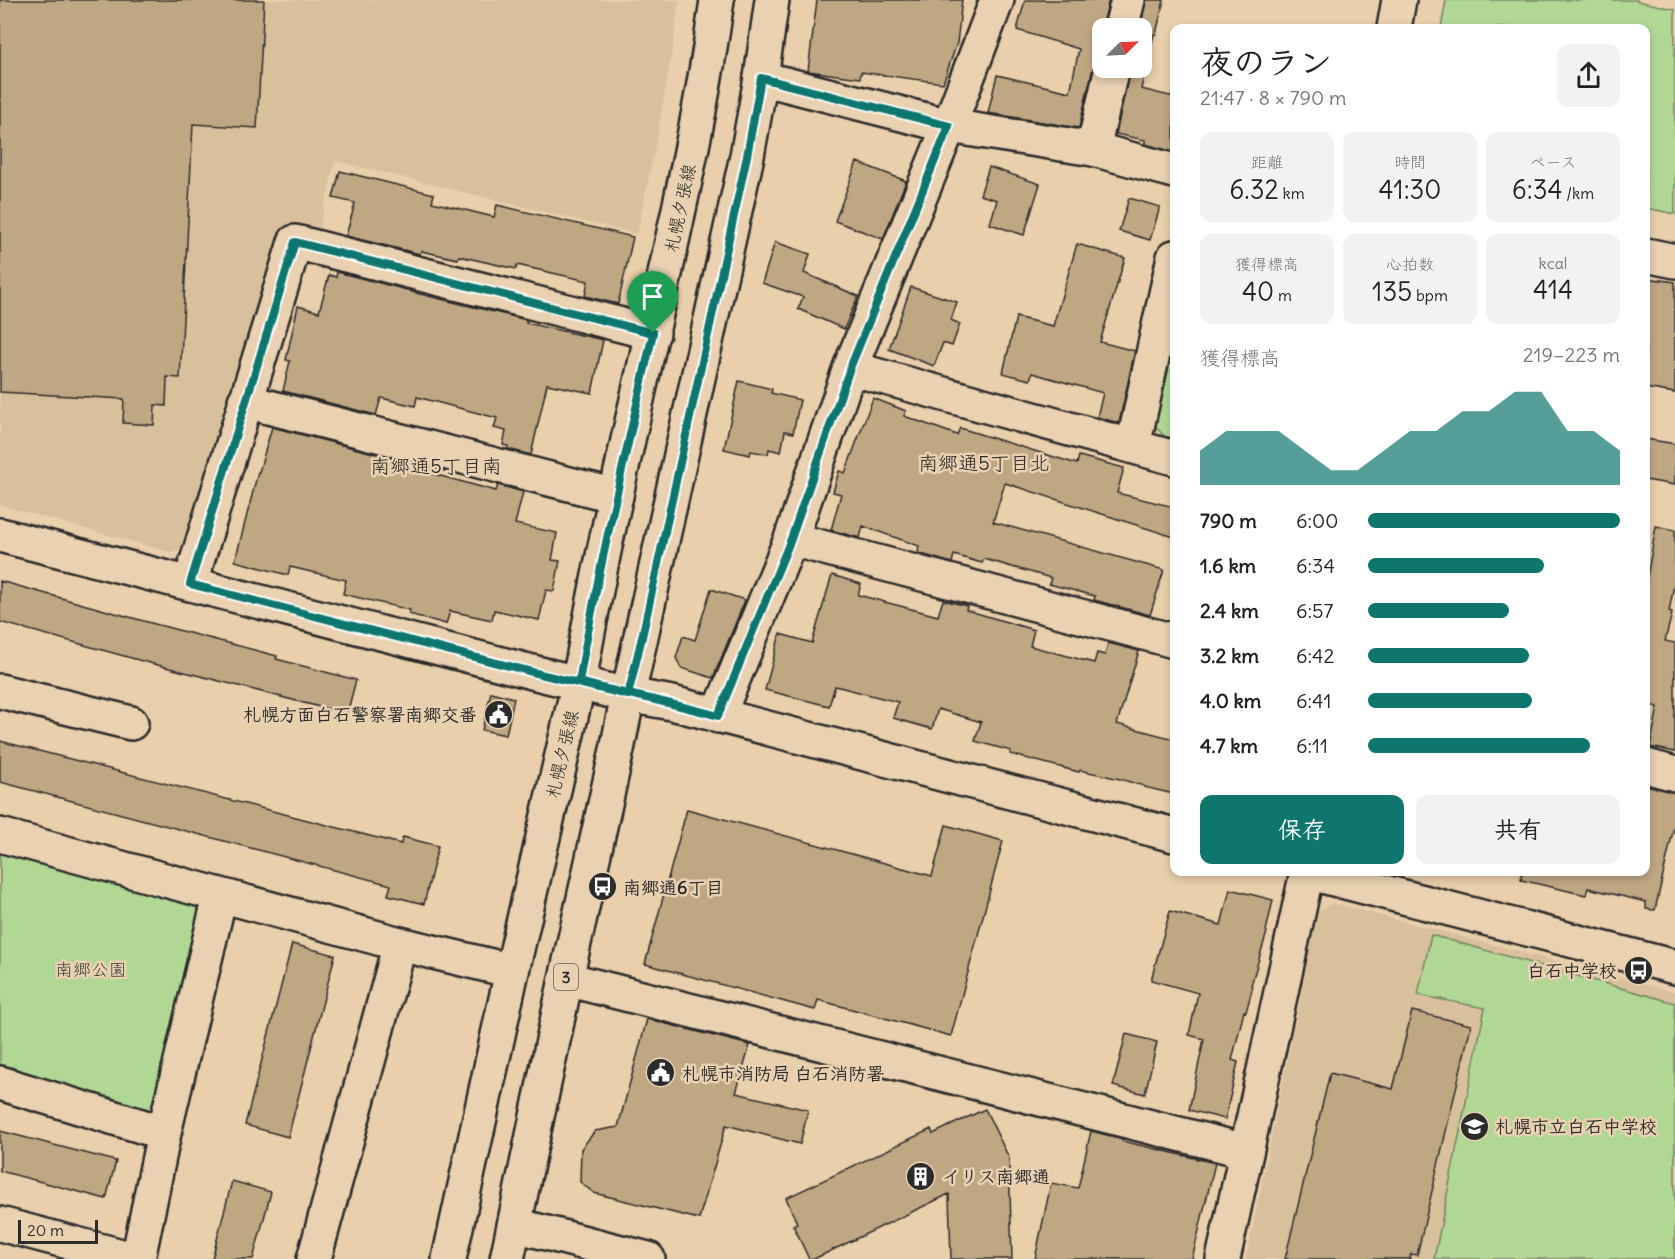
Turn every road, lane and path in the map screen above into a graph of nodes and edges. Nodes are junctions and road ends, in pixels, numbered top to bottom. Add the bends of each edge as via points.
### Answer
1 (717, 0) edge
2 (772, 0) edge
3 (997, 0) edge
4 (1128, 0) edge
5 (1399, 0) edge
6 (1124, 18) edge
7 (1395, 24) edge
8 (761, 78) junction
9 (1110, 78) edge
10 (949, 126) junction
11 (1093, 149) junction
12 (1170, 170) edge
13 (1650, 256) edge
14 (1675, 261) edge
15 (1170, 275) edge
16 (653, 333) junction
17 (850, 368) junction
18 (245, 401) junction
19 (1133, 446) junction
20 (1170, 457) edge
21 (616, 496) junction
22 (0, 535) edge
23 (791, 539) junction
24 (190, 584) junction
25 (1170, 640) edge
26 (579, 682) junction
27 (0, 691) edge
28 (628, 695) junction
29 (718, 716) junction
30 (131, 723) dead end
31 (1650, 767) edge
32 (1675, 774) edge
33 (1170, 834) edge
34 (0, 835) edge
35 (1306, 876) edge
36 (1322, 876) edge
37 (220, 896) junction
38 (400, 944) junction
39 (1675, 967) edge
40 (512, 971) junction
41 (566, 979) junction
42 (0, 1083) edge
43 (164, 1133) junction
44 (1246, 1150) junction
45 (0, 1224) edge
46 (515, 1225) junction
47 (133, 1259) edge
48 (138, 1259) edge
49 (314, 1259) edge
50 (448, 1259) edge
51 (507, 1259) edge
52 (648, 1259) edge
53 (1223, 1259) edge

1 - 16 street, 札幌夕張線 via 704,88
2 - 8 street, 3
3 - 10 street
4 - 6 street
5 - 7 street
8 - 10 street
8 - 28 street, 3
9 - 11 street
10 - 11 street
10 - 17 street
11 - 12 street
13 - 14 street
15 - 19 street
16 - 18 street via 295,242
16 - 21 street, 札幌夕張線
17 - 19 street
17 - 23 street
18 - 21 street
18 - 24 street
19 - 20 street
21 - 26 street, 札幌夕張線
22 - 24 street
23 - 25 street
23 - 29 street
24 - 26 street
26 - 28 street
26 - 40 street, 札幌夕張線
27 - 30 street
28 - 29 street
28 - 41 street, 3
29 - 33 street
31 - 32 street
34 - 37 street
35 - 44 street
36 - 39 street
37 - 38 street
37 - 43 street
38 - 40 street
38 - 49 street
40 - 50 street, 札幌夕張線
41 - 44 street
41 - 46 street, 3
42 - 43 street
43 - 48 street
44 - 53 street
45 - 47 street
46 - 51 street, 3
46 - 52 street

